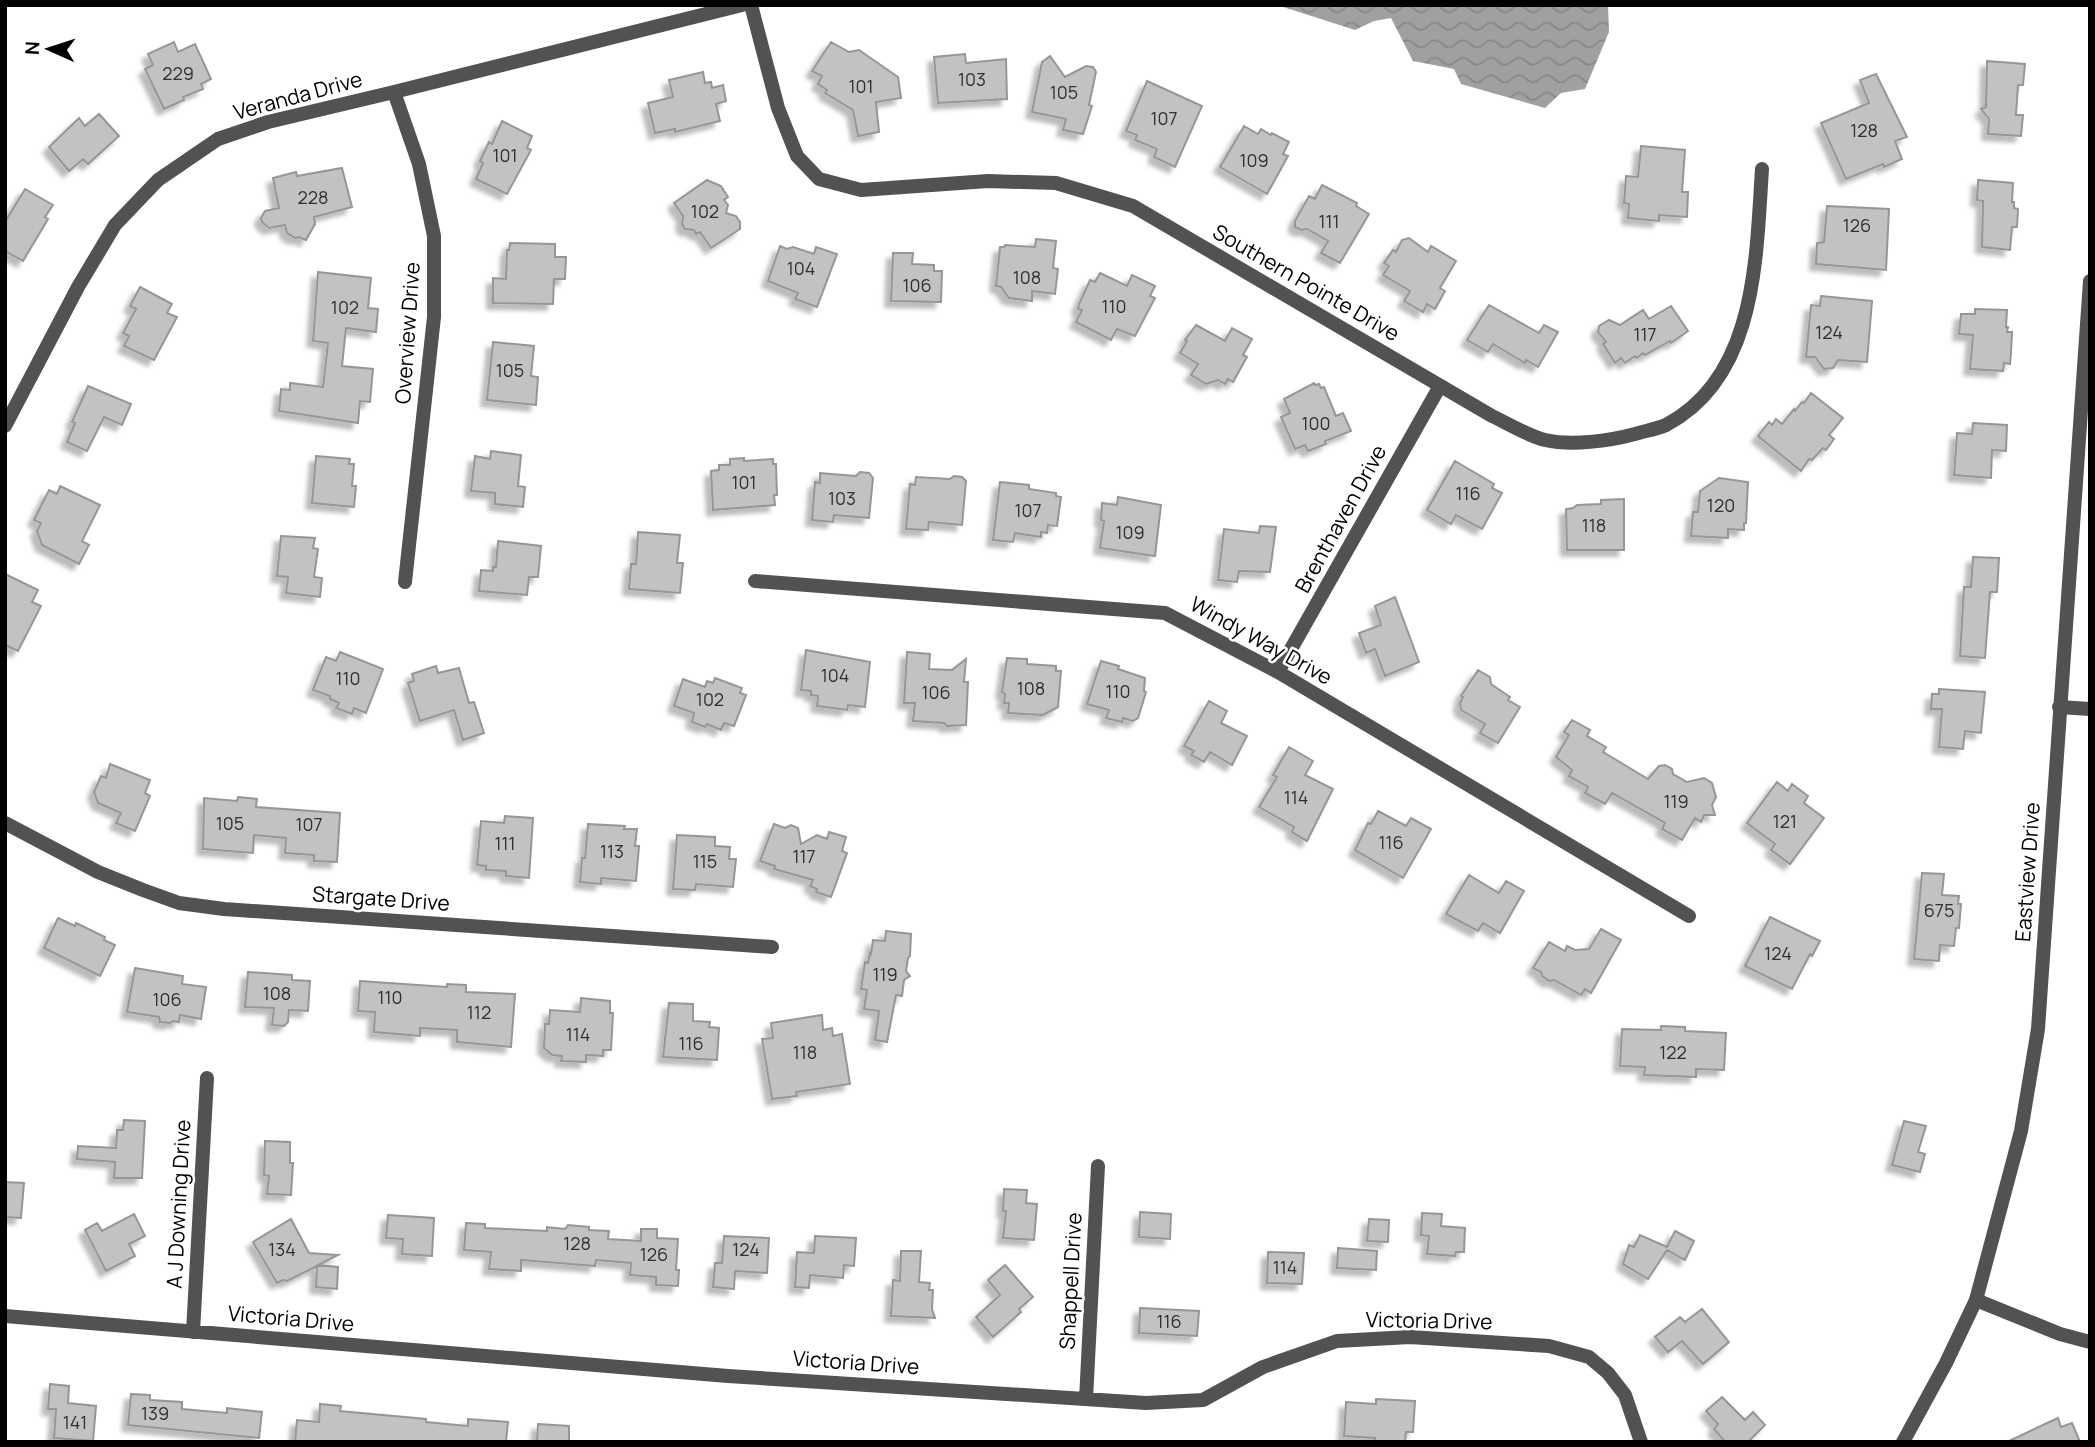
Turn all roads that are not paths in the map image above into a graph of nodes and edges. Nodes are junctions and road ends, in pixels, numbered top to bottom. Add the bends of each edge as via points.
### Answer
1 (742, 5) edge
2 (751, 5) edge
3 (394, 92) junction
4 (1762, 169) dead end
5 (2090, 281) edge
6 (2087, 367) edge
7 (1440, 386) junction
8 (5, 426) edge
9 (755, 581) dead end
10 (405, 582) dead end
11 (1278, 672) junction
12 (2059, 707) junction
13 (2090, 709) edge
14 (5, 823) edge
15 (1689, 916) dead end
16 (772, 947) dead end
17 (207, 1078) dead end
18 (1098, 1166) dead end
19 (1976, 1300) junction
20 (5, 1316) edge
21 (193, 1332) junction
22 (2090, 1342) edge
23 (1086, 1399) junction
24 (1641, 1442) edge
25 (1903, 1442) edge

1 - 3 street, Veranda Drive
2 - 7 street, Southern Pointe Drive via 778,108 797,156 819,179 860,190 988,181 1056,183 1133,206
3 - 8 street, Veranda Drive via 268,121 218,139 158,180 116,225
3 - 10 street, Overview Drive via 419,164 434,236 434,317
4 - 7 street, Southern Pointe Drive via 1756,262 1746,314 1730,359 1699,401 1664,425 1592,442 1545,440
5 - 6 street, Eastview Drive
6 - 12 street, Eastview Drive
7 - 11 street, Brenthaven Drive
9 - 11 street, Windy Way Drive via 1164,613
11 - 15 street, Windy Way Drive
12 - 13 street
12 - 19 street, Eastview Drive via 2038,1029 2021,1132
14 - 16 street, Stargate Drive via 98,873 179,903
17 - 21 street, A J Downing Drive
18 - 23 street, Shappell Drive
19 - 22 street via 2060,1335
19 - 25 street, Eastview Drive
20 - 21 street, Victoria Drive
21 - 23 street, Victoria Drive via 728,1376
23 - 24 street, Victoria Drive via 1203,1400 1264,1367 1337,1341 1409,1337 1549,1346 1589,1357 1608,1373 1625,1395

